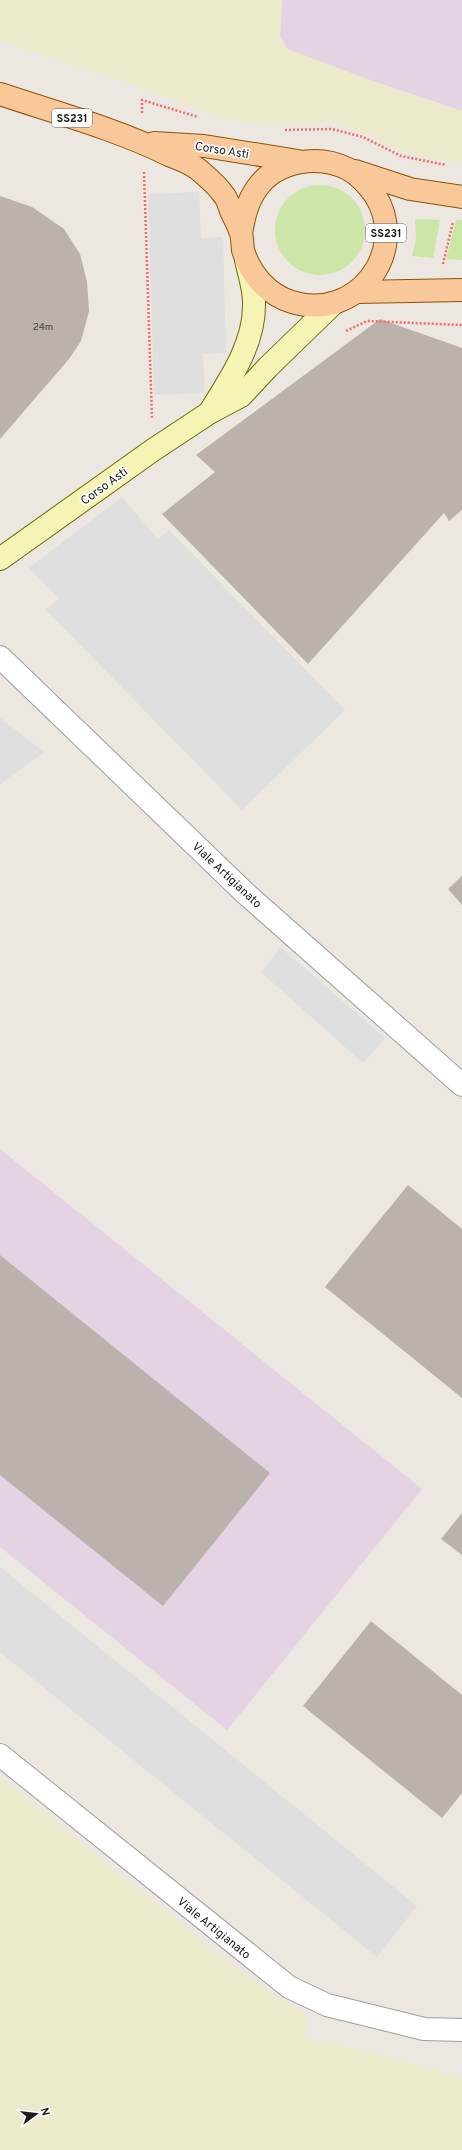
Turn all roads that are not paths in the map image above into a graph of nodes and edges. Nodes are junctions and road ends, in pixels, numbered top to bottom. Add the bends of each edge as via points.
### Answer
1 (0, 94) edge
2 (143, 142) junction
3 (300, 162) junction
4 (350, 170) junction
5 (460, 197) edge
6 (241, 233) junction
7 (246, 260) junction
8 (462, 290) edge
9 (357, 292) junction
10 (334, 303) junction
11 (209, 413) junction
12 (0, 560) edge
13 (0, 657) edge
14 (462, 1085) edge
15 (0, 1755) edge
16 (462, 2030) edge

1 - 2 main road, Corso Asti / SS231
2 - 3 main road, Corso Asti / SS231 via 204,146
2 - 6 main road, Corso Asti / SS231 via 197,168 224,194
3 - 4 main road, SS231 via 317,160
3 - 6 main road, SS231 via 276,170 257,187 246,209
4 - 5 main road, SS231 via 410,189
4 - 9 main road, SS231 via 368,185 378,200 386,229 384,253 373,275
6 - 7 main road, SS231
7 - 10 main road, SS231 via 257,278 273,293 292,302 312,306
7 - 11 street, Corso Asti via 254,305 249,338 236,369
8 - 9 main road, SS231
9 - 10 main road, SS231
10 - 11 street, Corso Asti via 241,396
11 - 12 street, Corso Asti
13 - 14 street, Viale Artigianato via 244,892
15 - 16 street, Viale Artigianato via 288,1987 342,2009 424,2029

